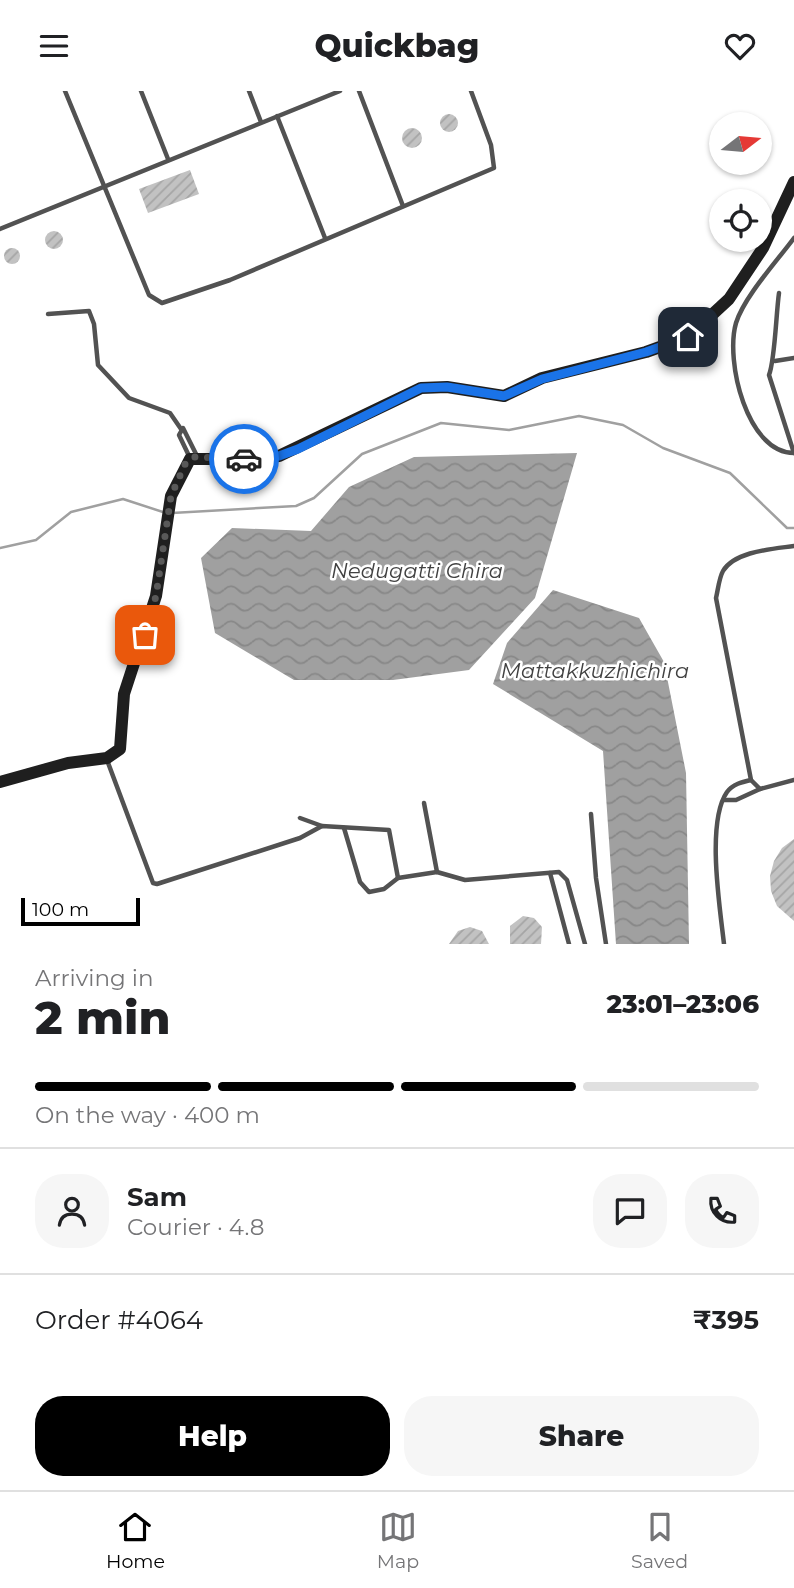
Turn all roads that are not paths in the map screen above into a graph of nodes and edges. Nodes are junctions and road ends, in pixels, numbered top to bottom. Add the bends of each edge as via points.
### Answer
1 (65, 91) edge
2 (141, 91) edge
3 (249, 91) edge
4 (340, 91) edge
5 (359, 91) edge
6 (471, 91) edge
7 (277, 116) junction
8 (261, 122) junction
9 (168, 159) junction
10 (794, 182) edge
11 (104, 184) junction
12 (403, 206) junction
13 (0, 229) edge
14 (325, 238) junction
15 (794, 239) edge
16 (779, 293) dead end
17 (48, 314) dead end
18 (794, 358) edge
19 (775, 362) junction
20 (181, 429) junction
21 (794, 454) edge
22 (194, 458) junction
23 (794, 546) edge
24 (107, 758) junction
25 (751, 779) junction
26 (794, 781) edge
27 (0, 782) edge
28 (760, 789) junction
29 (724, 800) junction
30 (424, 803) dead end
31 (591, 814) dead end
32 (300, 818) dead end
33 (322, 826) junction
34 (344, 828) junction
35 (437, 872) junction
36 (550, 873) junction
37 (398, 878) junction
38 (569, 944) edge
39 (585, 944) edge
40 (606, 944) edge
41 (724, 944) edge

1 - 11 lane
2 - 9 lane
3 - 8 lane
4 - 7 lane
5 - 12 lane
6 - 12 lane via 491,145 494,168
7 - 8 lane
7 - 14 lane
8 - 9 lane
9 - 11 lane
10 - 22 main road via 763,248 729,299 688,337 542,379 504,396 421,388 279,456
11 - 13 lane
11 - 14 lane via 149,295 162,303 230,281
12 - 14 lane via 344,234
15 - 21 lane via 740,316 734,354 736,380 750,418 769,445
16 - 19 lane via 772,351
17 - 20 lane via 89,311 98,365 129,398 170,413
18 - 19 lane
19 - 21 lane via 769,375
20 - 22 lane via 179,435
20 - 22 lane via 186,429
22 - 24 main road via 171,496 156,596 124,694 121,746
23 - 25 lane via 734,561 723,571 716,598
24 - 27 main road via 68,763
24 - 33 lane via 153,883 300,838
25 - 28 lane
25 - 29 lane via 733,785
26 - 28 lane
28 - 29 lane via 736,800
29 - 41 lane via 717,821
30 - 35 lane
31 - 40 lane
32 - 33 lane
33 - 34 lane
34 - 37 lane via 388,830
34 - 37 lane via 365,890 379,891
35 - 36 lane via 465,880
35 - 37 lane
36 - 38 lane
36 - 39 lane via 559,871 567,880

